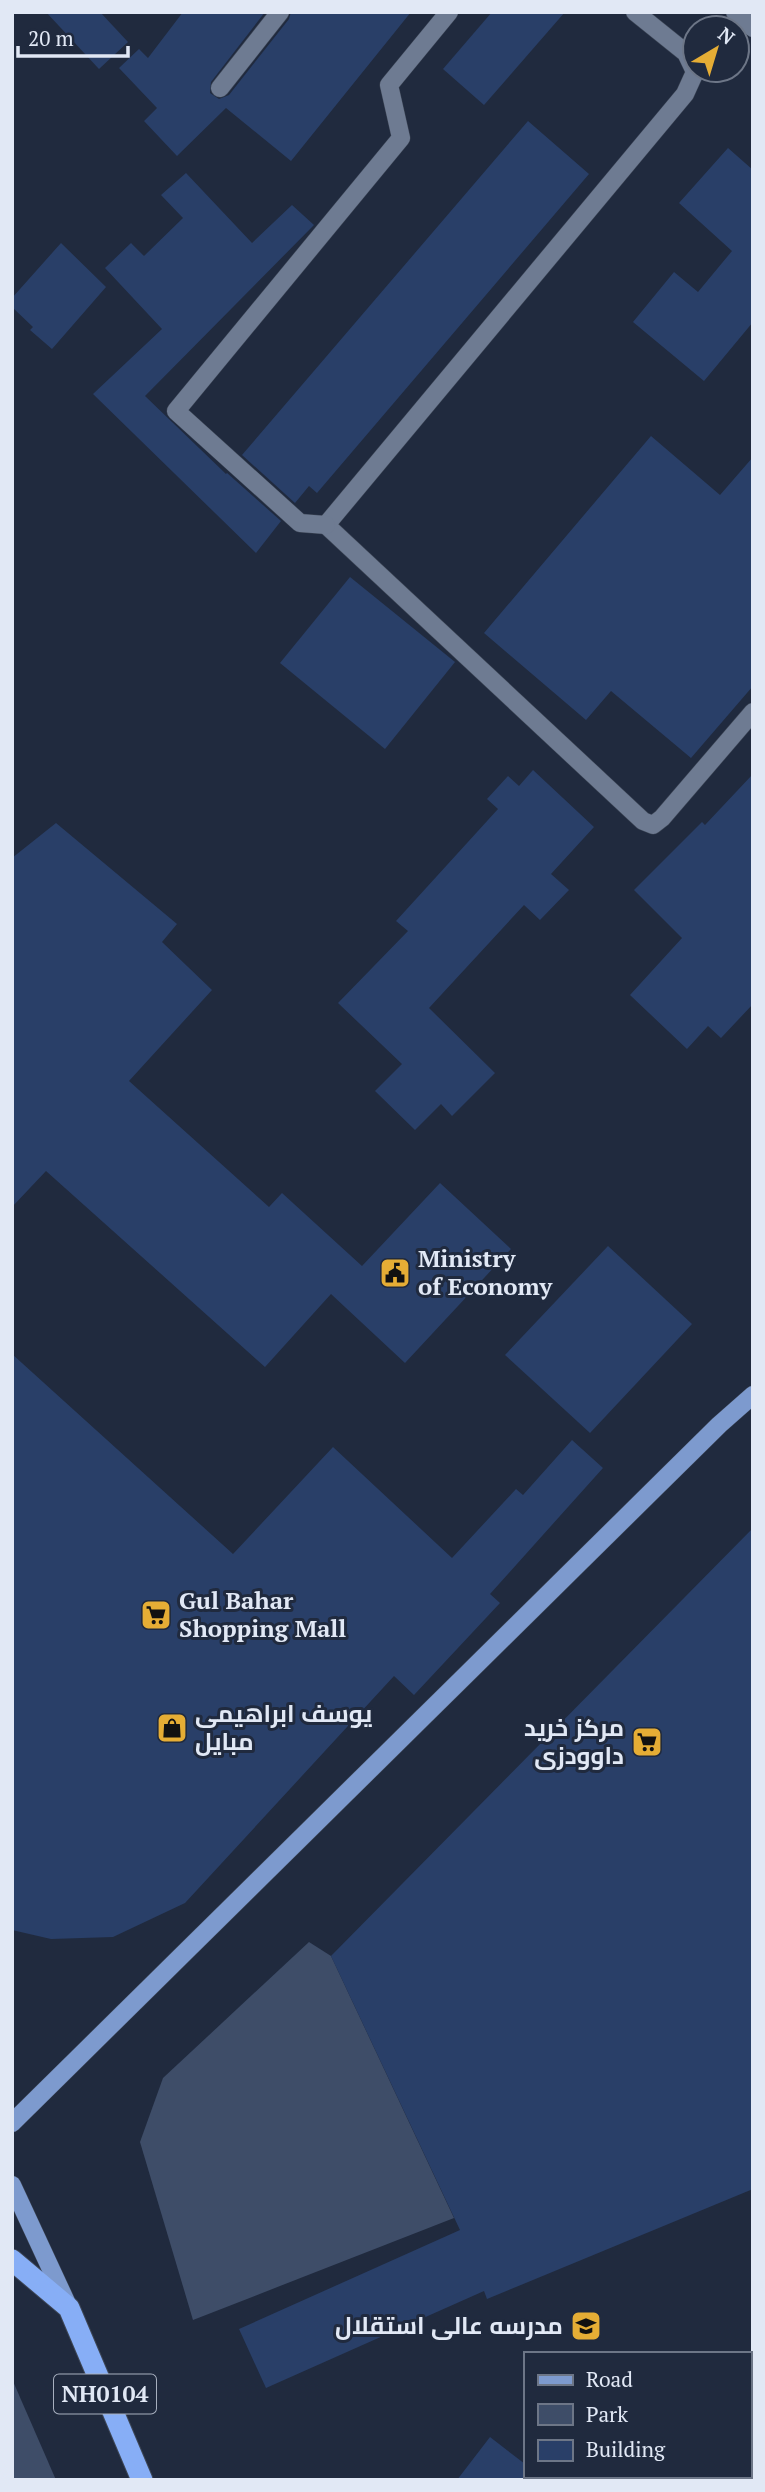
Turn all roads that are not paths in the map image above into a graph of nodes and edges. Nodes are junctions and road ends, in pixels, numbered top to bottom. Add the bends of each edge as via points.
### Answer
1 (281, 12) edge
2 (449, 12) edge
3 (635, 12) edge
4 (735, 12) edge
5 (753, 28) edge
6 (220, 88) dead end
7 (326, 525) junction
8 (753, 712) edge
9 (753, 1395) edge
10 (12, 2123) edge
11 (12, 2185) edge
12 (12, 2259) edge
13 (69, 2308) junction
14 (142, 2480) edge

1 - 6 lane
2 - 7 lane via 389,85 401,138 176,411 300,523
3 - 7 lane via 686,53 695,72 685,94
4 - 5 lane
7 - 8 lane via 643,821 653,825 662,818
9 - 10 main road
11 - 13 main road
12 - 13 highway, NH0104
13 - 14 highway, NH0104

